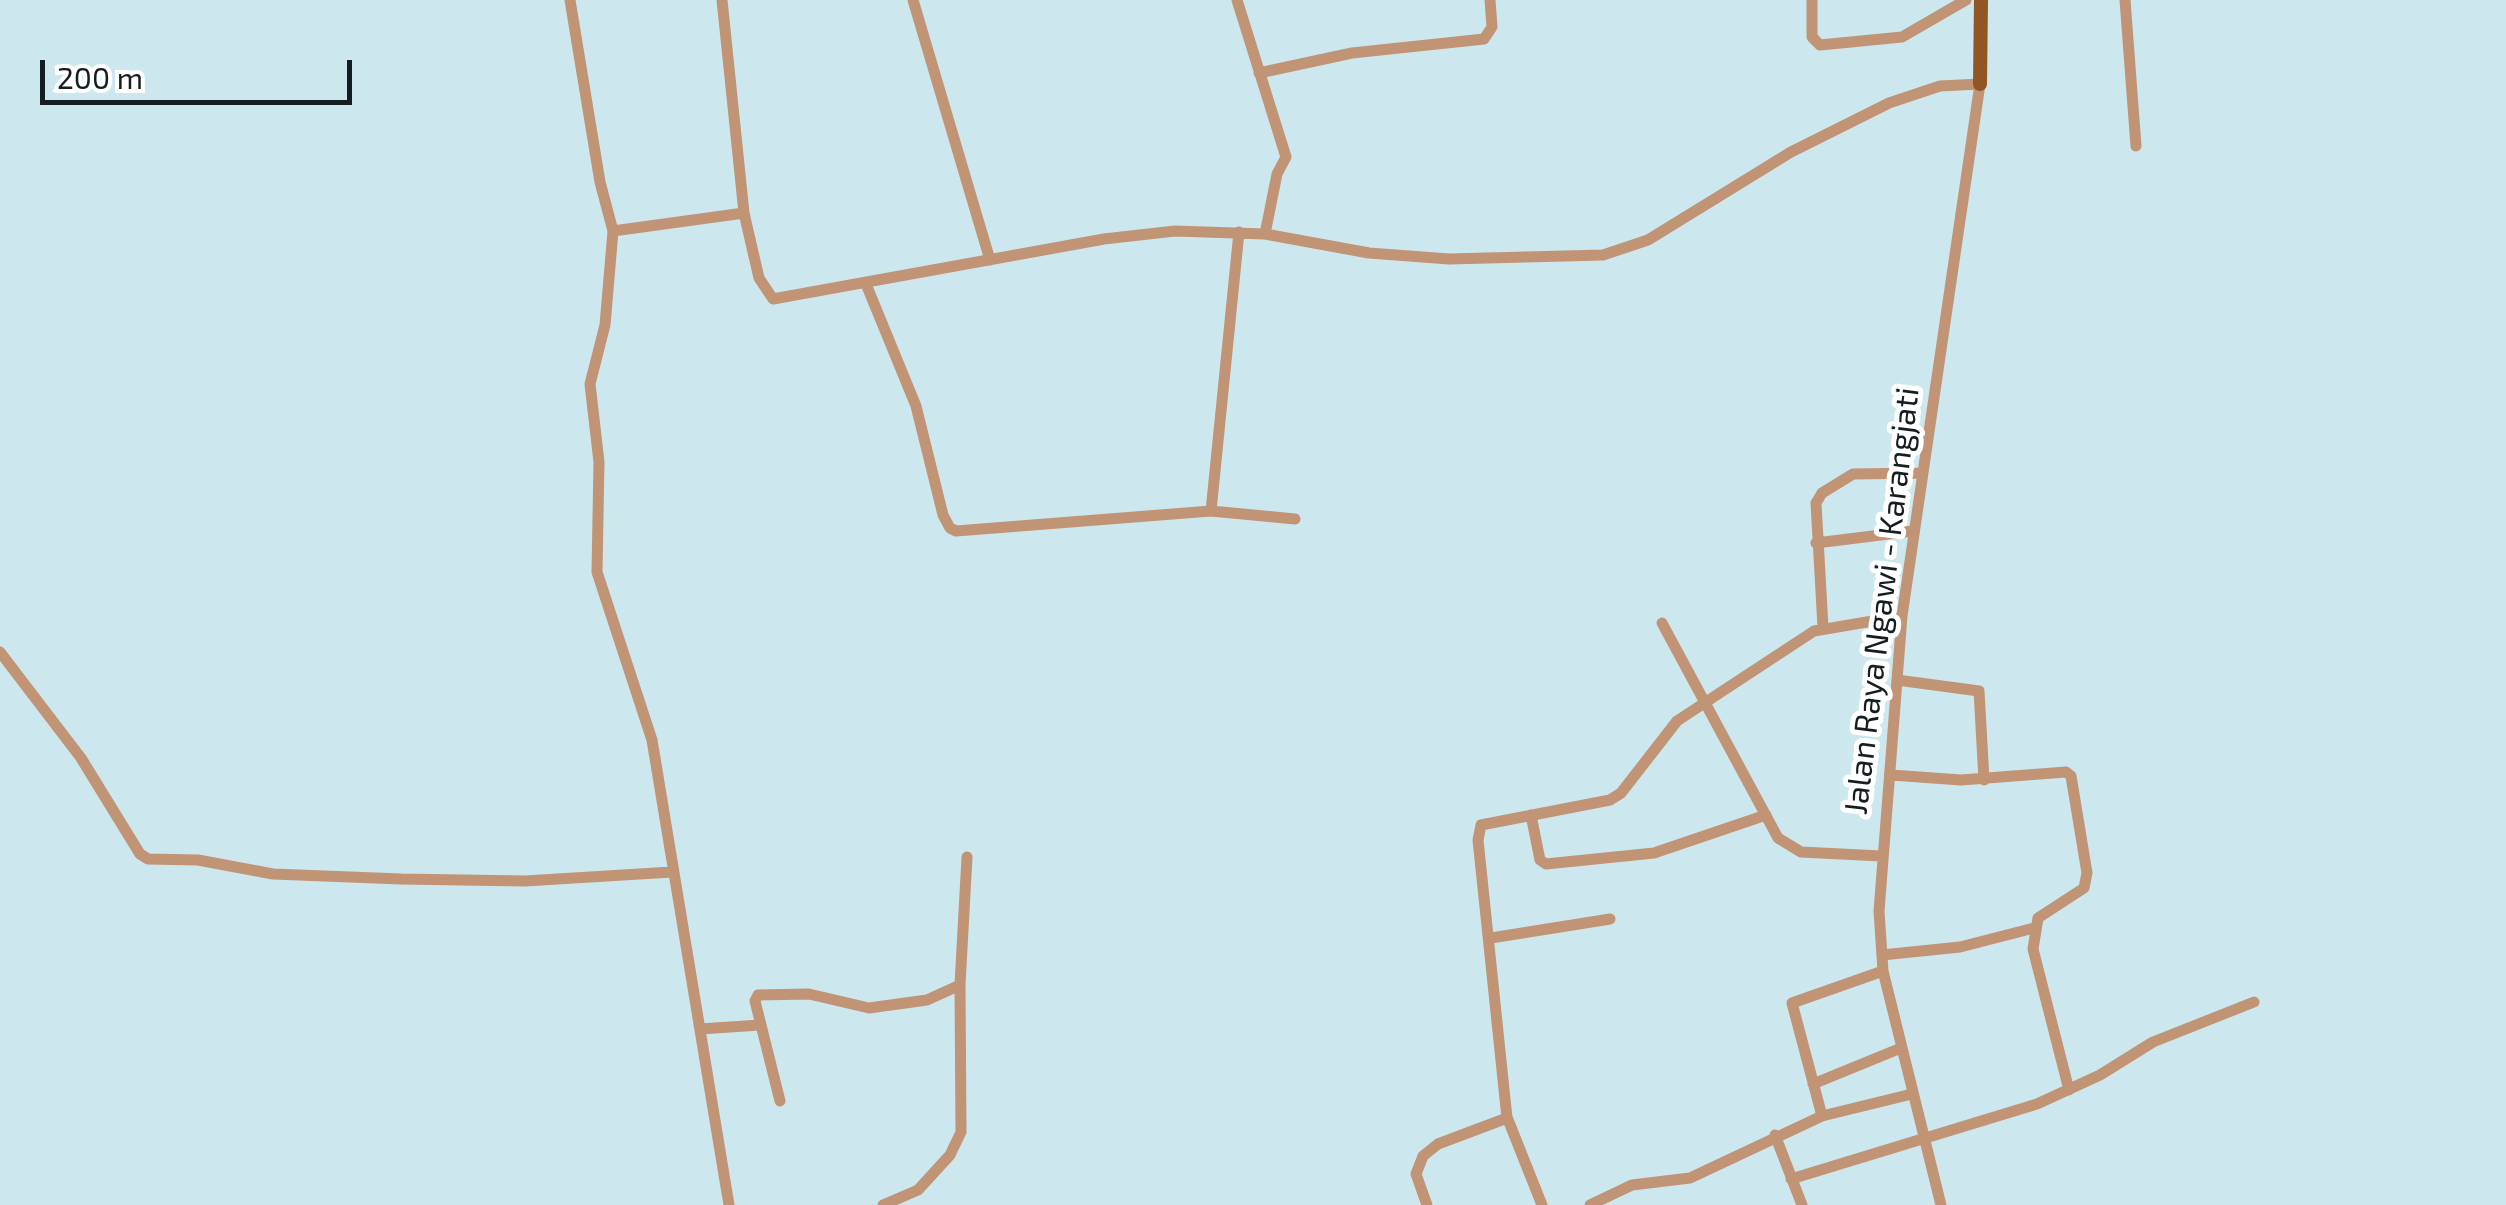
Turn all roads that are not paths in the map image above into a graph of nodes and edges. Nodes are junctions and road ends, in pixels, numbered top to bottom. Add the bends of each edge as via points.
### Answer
1 (570, 0) edge
2 (722, 0) edge
3 (913, 0) edge
4 (1237, 0) edge
5 (1490, 0) edge
6 (1812, 0) edge
7 (1966, 0) edge
8 (1981, 0) edge
9 (2125, 0) edge
10 (1259, 73) junction
11 (1980, 84) junction
12 (2136, 146) dead end
13 (744, 213) junction
14 (613, 231) junction
15 (1238, 232) junction
16 (1265, 234) junction
17 (990, 260) junction
18 (866, 284) junction
19 (1923, 473) junction
20 (1211, 511) junction
21 (1294, 519) dead end
22 (1913, 531) junction
23 (1816, 543) junction
24 (1902, 616) junction
25 (1662, 623) dead end
26 (1823, 627) junction
27 (0, 652) edge
28 (1897, 680) junction
29 (1704, 702) junction
30 (1891, 775) junction
31 (1984, 780) junction
32 (1531, 815) junction
33 (1766, 815) junction
34 (1881, 856) junction
35 (967, 858) dead end
36 (672, 872) junction
37 (1610, 919) dead end
38 (2034, 928) junction
39 (1491, 938) junction
40 (1882, 955) junction
41 (1883, 971) junction
42 (960, 985) junction
43 (2254, 1002) dead end
44 (760, 1025) junction
45 (700, 1029) junction
46 (1901, 1048) junction
47 (1812, 1084) junction
48 (2069, 1090) junction
49 (1912, 1094) junction
50 (780, 1101) dead end
51 (1507, 1116) junction
52 (1822, 1116) junction
53 (1775, 1134) junction
54 (1925, 1140) junction
55 (1791, 1180) junction
56 (918, 1190) junction
57 (730, 1205) edge
58 (883, 1205) edge
59 (923, 1205) edge
60 (1426, 1205) edge
61 (1542, 1205) edge
62 (1590, 1205) edge
63 (1802, 1205) edge
64 (1941, 1205) edge

1 - 14 street
2 - 13 street
3 - 17 street
4 - 10 street
5 - 10 street via 1492,28 1484,39 1370,50
6 - 7 street via 1812,37 1820,45 1902,37
8 - 11 main road, Jalan Raya Ngawi - Karangjati
9 - 12 street
10 - 16 street via 1286,156
11 - 16 street via 1940,86 1889,104 1791,152 1648,240 1604,255 1434,258
11 - 19 street, Jalan Raya Ngawi - Karangjati
13 - 14 street
13 - 18 street via 769,297
14 - 36 street via 606,325 590,384 599,462 597,572 652,740
15 - 16 street
15 - 17 street via 1176,230
15 - 20 street
17 - 18 street
18 - 20 street via 916,406 950,528
19 - 22 street, Jalan Raya Ngawi - Karangjati
19 - 23 street via 1853,474 1835,482 1816,503
20 - 21 street
22 - 23 street
22 - 24 street, Jalan Raya Ngawi - Karangjati
23 - 26 street
24 - 26 street
24 - 28 street, Jalan Raya Ngawi - Karangjati
25 - 29 street
26 - 29 street
27 - 36 street via 82,758 148,860 401,880
28 - 30 street, Jalan Raya Ngawi - Karangjati
28 - 31 street via 1979,691
29 - 32 street via 1665,733 1621,793
29 - 33 street
30 - 31 street
30 - 34 street, Jalan Raya Ngawi - Karangjati
31 - 38 street via 2070,776 2084,888 2038,918
32 - 33 street via 1546,864 1654,853
32 - 39 street via 1478,829
33 - 34 street via 1778,838 1802,852
34 - 40 street, Jalan Raya Ngawi - Karangjati
35 - 42 street
36 - 45 street
37 - 39 street
38 - 40 street via 1960,947
38 - 48 street via 2038,974
39 - 51 street
40 - 41 street, Jalan Raya Ngawi - Karangjati
41 - 46 street, Jalan Raya Ngawi - Karangjati
41 - 47 street via 1792,1003
42 - 44 street via 927,1000 883,1007 761,994 755,1000
42 - 56 street via 960,1132 950,1155
43 - 48 street via 2153,1042
44 - 45 street
44 - 50 street
45 - 57 street
46 - 47 street
46 - 49 street, Jalan Raya Ngawi - Karangjati
47 - 52 street
48 - 54 street
49 - 52 street
49 - 54 street, Jalan Raya Ngawi - Karangjati
51 - 60 street via 1423,1156 1416,1174
51 - 61 street
52 - 53 street
53 - 55 street
53 - 62 street via 1690,1178 1632,1185
54 - 55 street
54 - 64 street, Jalan Raya Ngawi - Karangjati
55 - 63 street
56 - 58 street
56 - 59 street

